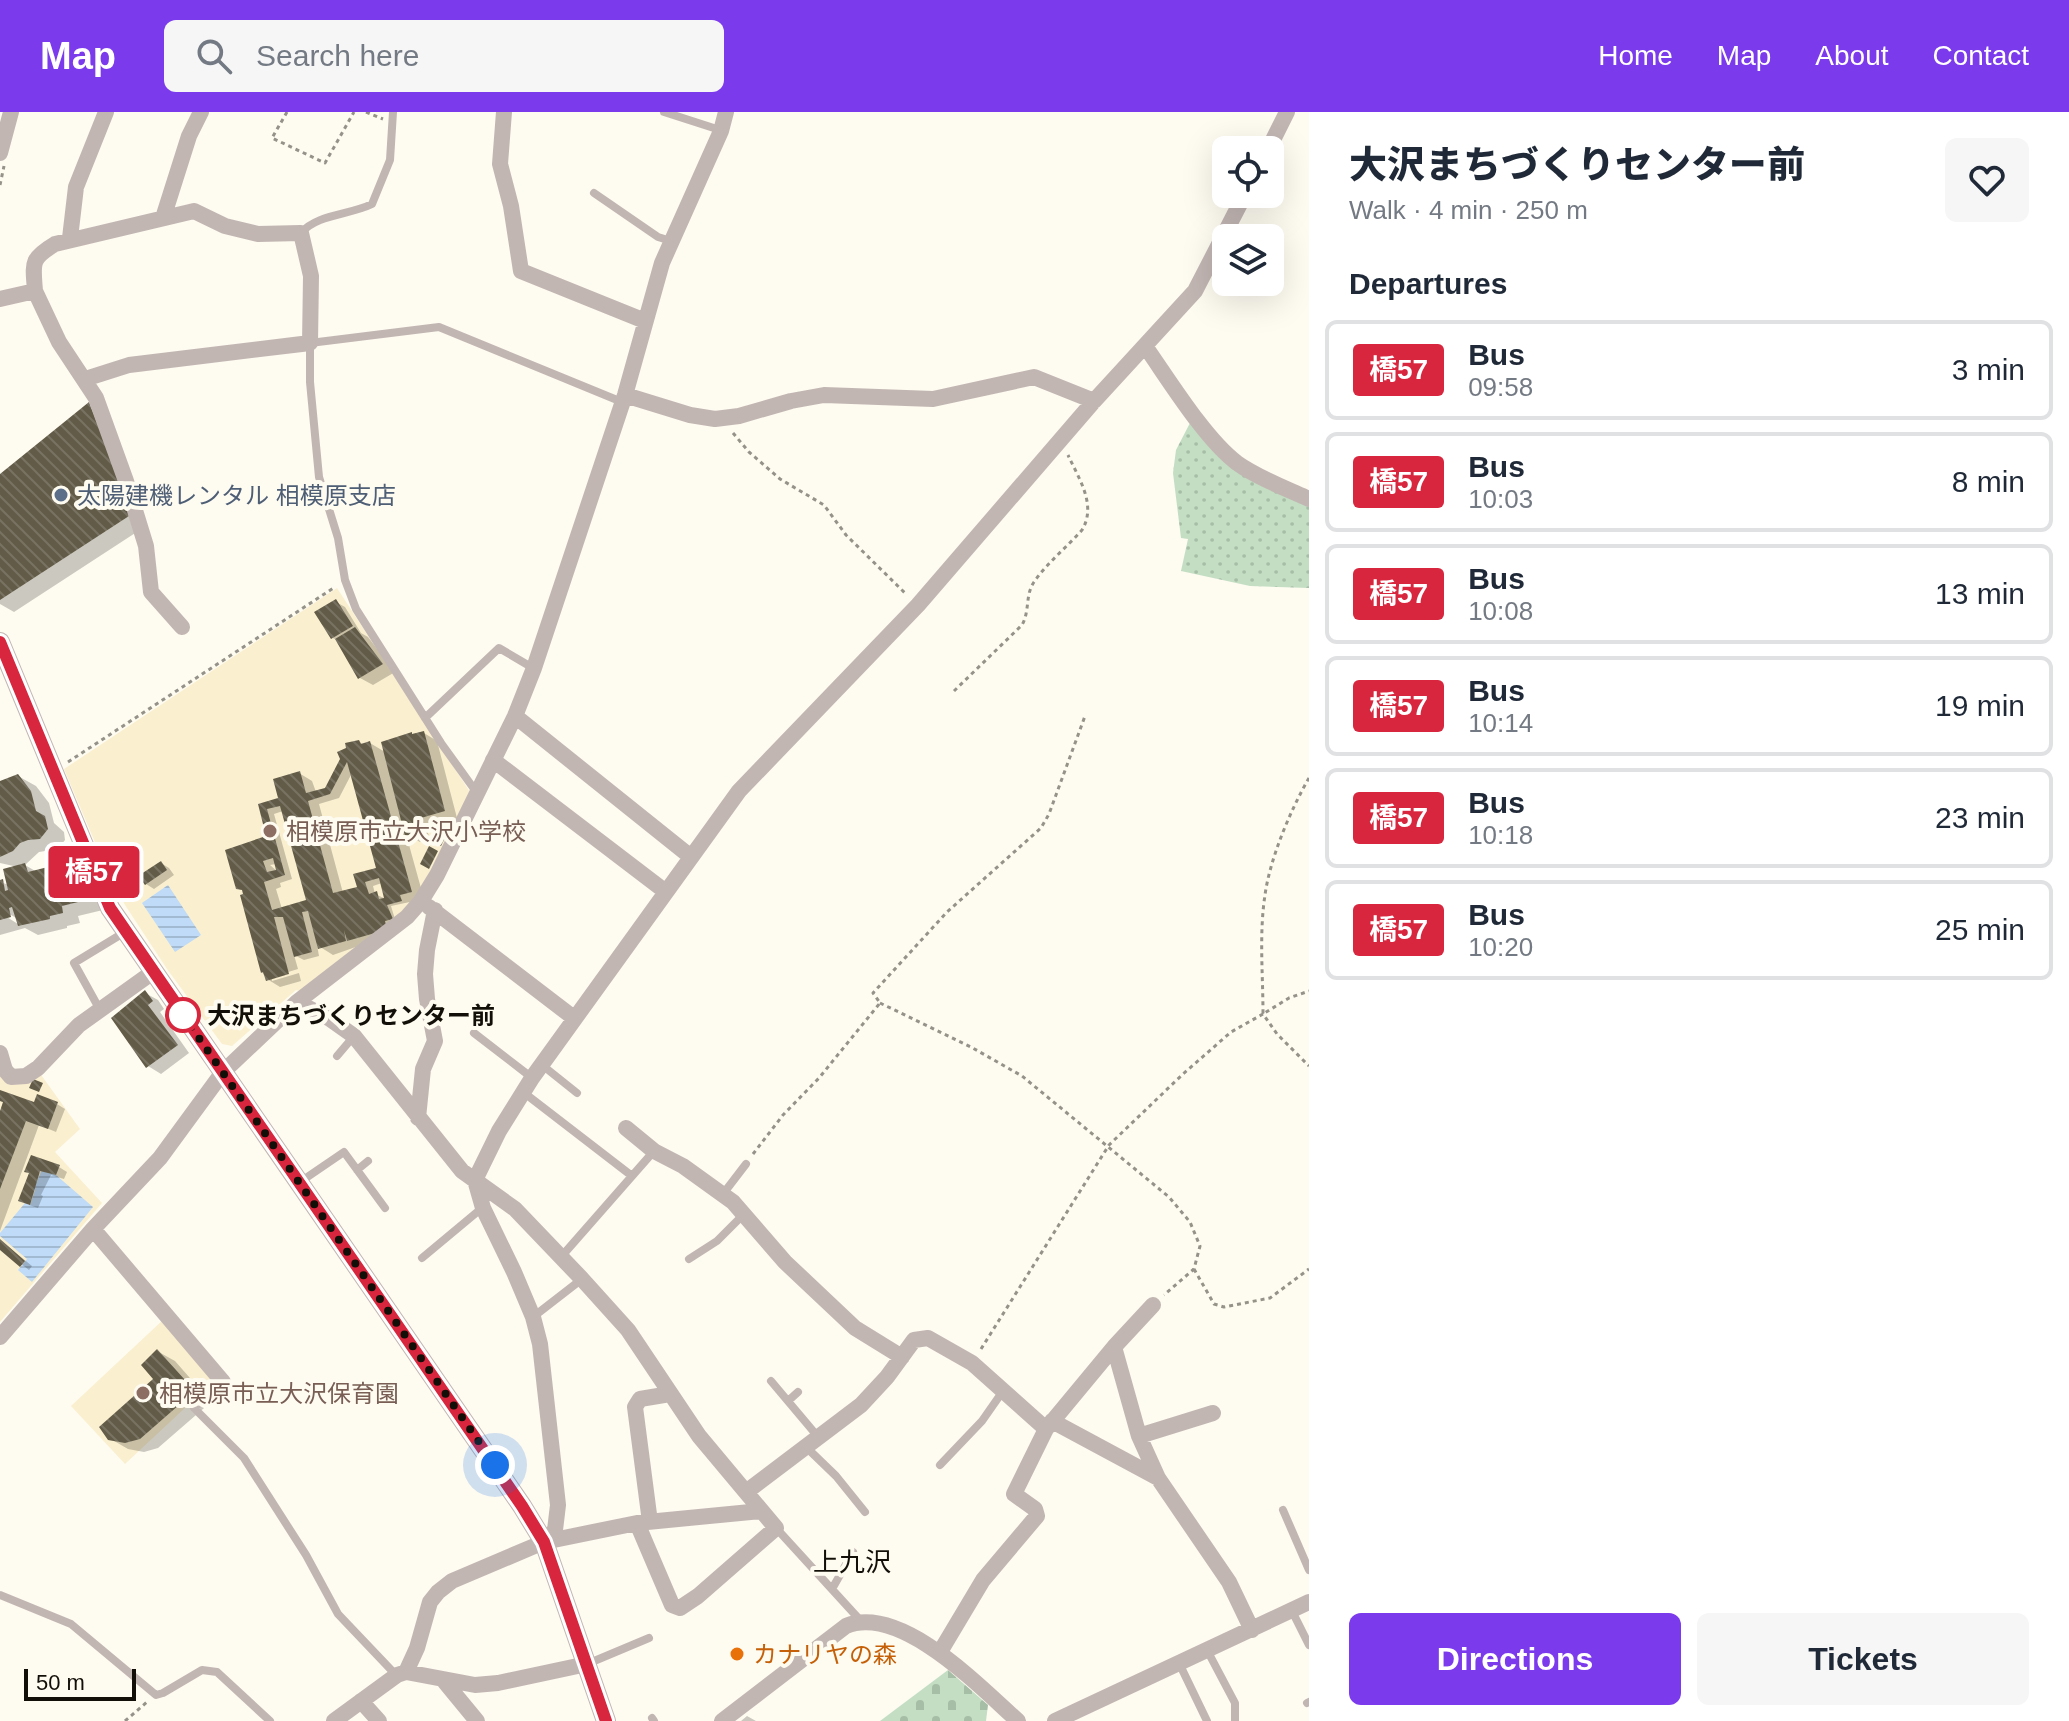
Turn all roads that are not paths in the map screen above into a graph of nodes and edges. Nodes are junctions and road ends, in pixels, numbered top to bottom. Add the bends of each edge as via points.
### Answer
1 (11, 112) edge
2 (106, 112) edge
3 (201, 112) edge
4 (504, 112) edge
5 (664, 112) edge
6 (726, 112) edge
7 (1287, 112) edge
8 (392, 117) edge
9 (721, 131) junction
10 (1275, 136) edge
11 (0, 153) edge
12 (594, 193) dead end
13 (1238, 208) edge
14 (163, 218) junction
15 (301, 233) junction
16 (70, 238) junction
17 (671, 241) junction
18 (35, 291) junction
19 (0, 299) edge
20 (645, 321) junction
21 (310, 343) junction
22 (1145, 346) junction
23 (85, 379) junction
24 (624, 398) junction
25 (1094, 401) junction
26 (1309, 499) edge
27 (182, 627) dead end
28 (0, 642) edge
29 (534, 668) junction
30 (515, 716) junction
31 (425, 718) junction
32 (493, 760) junction
33 (477, 793) junction
34 (691, 857) junction
35 (666, 892) junction
36 (428, 906) junction
37 (125, 932) junction
38 (153, 972) junction
39 (297, 1002) junction
40 (100, 1011) junction
41 (574, 1018) junction
42 (474, 1033) dead end
43 (354, 1036) junction
44 (494, 1048) junction
45 (0, 1053) edge
46 (337, 1056) dead end
47 (486, 1057) dead end
48 (223, 1072) junction
49 (532, 1078) junction
50 (577, 1093) dead end
51 (418, 1118) junction
52 (626, 1128) dead end
53 (654, 1151) junction
54 (368, 1161) dead end
55 (746, 1164) road end
56 (357, 1170) junction
57 (632, 1176) junction
58 (475, 1180) junction
59 (298, 1184) junction
60 (723, 1194) junction
61 (385, 1208) dead end
62 (483, 1208) junction
63 (744, 1214) junction
64 (93, 1229) junction
65 (561, 1257) junction
66 (422, 1258) dead end
67 (689, 1259) dead end
68 (582, 1279) junction
69 (1153, 1305) road end
70 (533, 1317) junction
71 (0, 1337) edge
72 (1114, 1347) junction
73 (902, 1357) junction
74 (771, 1381) dead end
75 (223, 1382) joint
76 (1004, 1391) junction
77 (798, 1392) dead end
78 (670, 1394) junction
79 (788, 1401) junction
80 (1213, 1413) dead end
81 (1049, 1425) junction
82 (1139, 1436) junction
83 (948, 1439) dead end
84 (813, 1443) junction
85 (958, 1447) junction
86 (940, 1465) dead end
87 (1158, 1478) junction
88 (746, 1492) junction
89 (1283, 1510) dead end
90 (761, 1511) junction
91 (865, 1512) dead end
92 (644, 1522) junction
93 (776, 1528) junction
94 (544, 1542) junction
95 (853, 1552) dead end
96 (1309, 1570) edge
97 (832, 1589) junction
98 (0, 1595) edge
99 (1309, 1602) edge
100 (1292, 1611) junction
101 (860, 1620) junction
102 (1252, 1630) junction
103 (649, 1638) dead end
104 (1309, 1645) edge
105 (1207, 1650) junction
106 (940, 1652) junction
107 (1179, 1663) junction
108 (587, 1664) junction
109 (402, 1674) junction
110 (444, 1681) junction
111 (361, 1701) junction
112 (601, 1719) edge
113 (270, 1721) edge
114 (334, 1721) edge
115 (379, 1721) edge
116 (477, 1721) edge
117 (722, 1721) edge
118 (1018, 1721) edge
119 (1055, 1721) edge
120 (1207, 1721) edge
121 (1235, 1721) edge

1 - 11 street
2 - 16 street via 76,187
3 - 14 street
4 - 20 street via 500,164 521,271
5 - 9 lane
6 - 9 street
7 - 10 street
8 - 15 lane via 390,160 372,204 324,219
9 - 17 street
12 - 17 lane
13 - 22 street via 1195,291
14 - 15 street via 194,211 258,234
14 - 16 street
15 - 21 street via 311,276
16 - 18 street via 38,254 33,262
17 - 20 street
18 - 19 street
18 - 23 street via 59,342
20 - 24 street
21 - 23 street via 129,365
21 - 24 lane via 439,327
21 - 31 lane via 319,477 345,580 356,609
22 - 25 street
22 - 26 street via 1236,462
23 - 27 street via 126,481 146,546 151,592
24 - 25 street via 719,418 824,395 933,399 1034,377
24 - 29 street
25 - 34 street via 918,605 739,791
28 - 37 street via 110,908
29 - 30 street
29 - 31 lane via 499,648
30 - 32 street
30 - 34 street
31 - 33 lane
32 - 33 street
32 - 35 street
33 - 36 street
34 - 35 street
35 - 41 street
36 - 39 street
36 - 41 street
36 - 51 street via 425,974 435,1041 423,1069
37 - 38 street
37 - 40 lane via 74,963
38 - 40 street
38 - 48 street
39 - 43 street
39 - 48 street
40 - 45 street via 26,1076 11,1077
41 - 49 street
42 - 44 lane
43 - 46 lane
43 - 51 street
44 - 47 lane
44 - 49 lane
48 - 59 street
48 - 64 street via 160,1158
49 - 50 lane
49 - 57 lane
49 - 58 street
51 - 58 street
52 - 53 street
53 - 57 lane
53 - 60 street
54 - 56 lane
55 - 60 lane
56 - 59 lane via 344,1152
56 - 61 lane
57 - 65 lane
58 - 62 street
58 - 65 street via 515,1209
59 - 94 street
60 - 63 street
62 - 66 lane
62 - 70 street
63 - 67 lane
63 - 73 street via 785,1262 855,1328
64 - 71 street
64 - 75 street
65 - 68 street
68 - 70 lane
68 - 78 street via 628,1330
69 - 72 street
70 - 94 street via 558,1505 555,1530
72 - 81 street
72 - 82 street
73 - 76 street via 914,1340 928,1338 972,1363
73 - 84 street via 861,1405
74 - 79 lane
75 - 109 lane via 194,1408 244,1458 338,1614
76 - 81 street
76 - 85 lane
77 - 79 lane
78 - 88 street
78 - 92 street via 640,1399 635,1407
79 - 84 lane
80 - 82 street
81 - 87 street
81 - 106 street via 1014,1494 1037,1516 983,1580
82 - 87 street
83 - 85 lane
84 - 88 street
84 - 91 lane
85 - 86 lane
87 - 102 street via 1229,1582
88 - 90 street
89 - 96 lane
90 - 92 street
90 - 93 street
92 - 93 street via 672,1605 680,1608
92 - 94 street
93 - 97 lane
94 - 108 street
94 - 109 street via 438,1592
95 - 97 lane
97 - 101 lane
98 - 113 lane via 71,1624 156,1695 209,1669
99 - 100 street
100 - 102 street
100 - 104 lane
101 - 106 street
101 - 117 street
102 - 105 street
103 - 108 lane
105 - 107 street
105 - 121 lane via 1235,1703
106 - 118 street
107 - 119 street
107 - 120 lane
108 - 110 street via 498,1683
108 - 112 street
109 - 110 street
109 - 111 street
110 - 116 street
111 - 114 street
111 - 115 street

